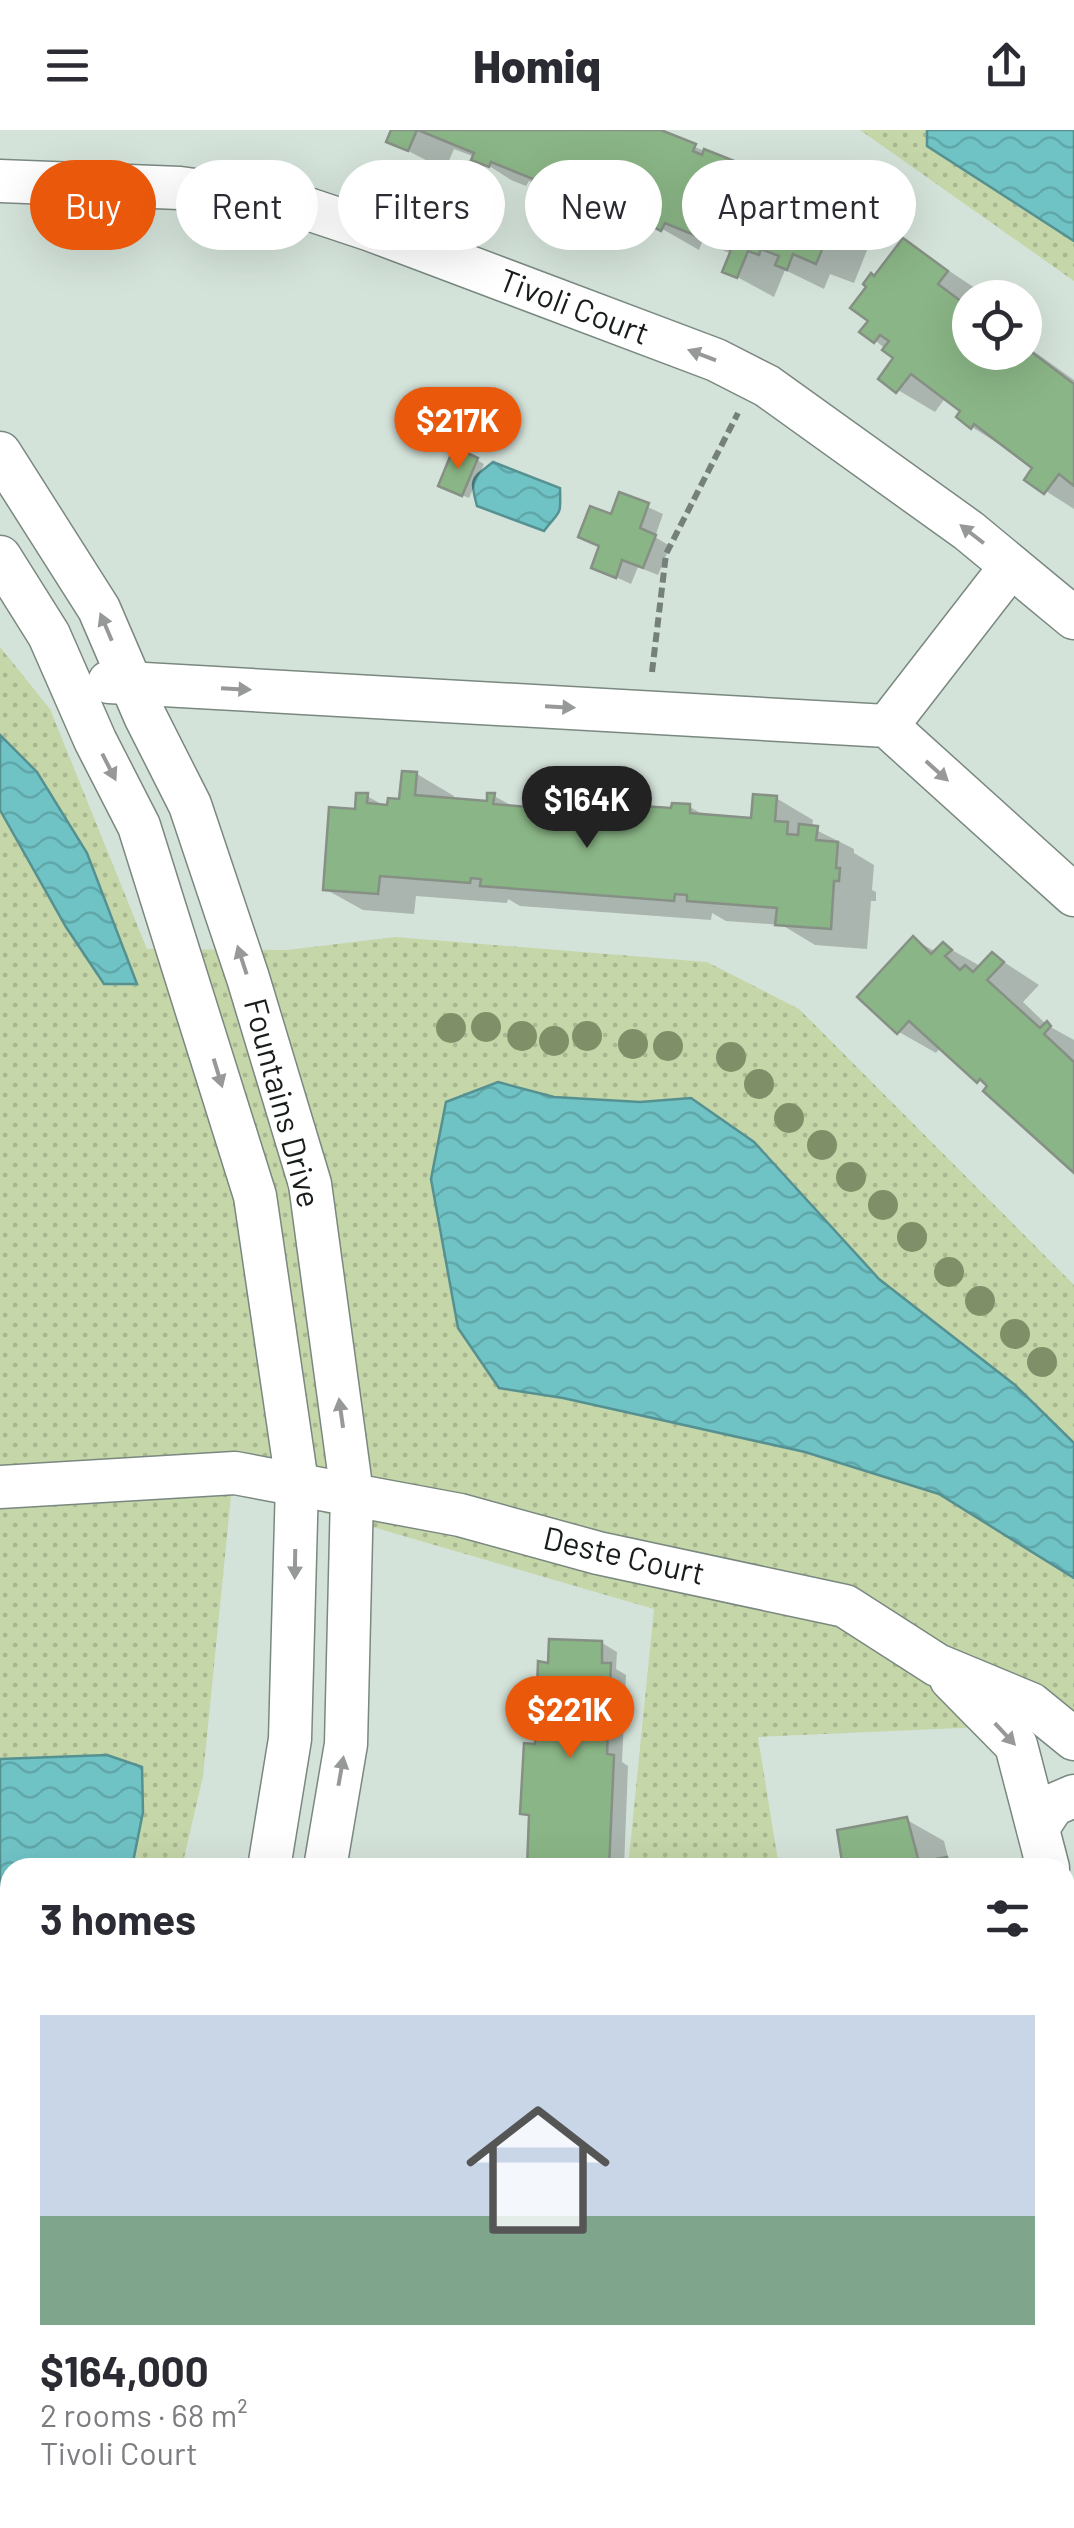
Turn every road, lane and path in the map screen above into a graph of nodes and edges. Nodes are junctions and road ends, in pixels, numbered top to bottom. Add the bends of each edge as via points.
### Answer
1 (0, 182) edge
2 (755, 380) junction
3 (0, 453) edge
4 (0, 557) edge
5 (1011, 566) junction
6 (1074, 618) edge
7 (68, 680) junction
8 (131, 683) junction
9 (648, 712) junction
10 (888, 726) junction
11 (1074, 896) edge
12 (297, 1483) junction
13 (0, 1487) edge
14 (352, 1494) junction
15 (937, 1665) junction
16 (1074, 1739) edge
17 (1074, 1796) edge
18 (1039, 1826) junction
19 (271, 1858) edge
20 (327, 1858) edge
21 (1046, 1858) edge

2 -> 1 street, Tivoli Court via 290,204 180,188
5 -> 2 street, Tivoli Court
2 - 9 path via 666,554
8 -> 3 street, Fountains Drive via 99,609
4 - 7 street, Fountains Drive via 49,635
5 - 6 street, Tivoli Court
5 - 10 street
7 - 8 street
7 -> 12 street, Fountains Drive via 139,826 256,1196
8 -> 9 street
14 -> 8 street, Fountains Drive via 310,1184 190,805
9 - 10 street
10 -> 11 street
12 - 13 street, Deste Court via 236,1473
12 - 14 street, Deste Court
12 -> 19 street, Fountains Drive via 290,1738
14 - 15 street, Deste Court via 845,1606
20 -> 14 street, Fountains Drive via 346,1744
15 - 16 street, Deste Court via 1032,1704
15 -> 18 street, Deste Court via 1016,1745
17 - 18 street via 1053,1805
18 - 21 street, Deste Court

